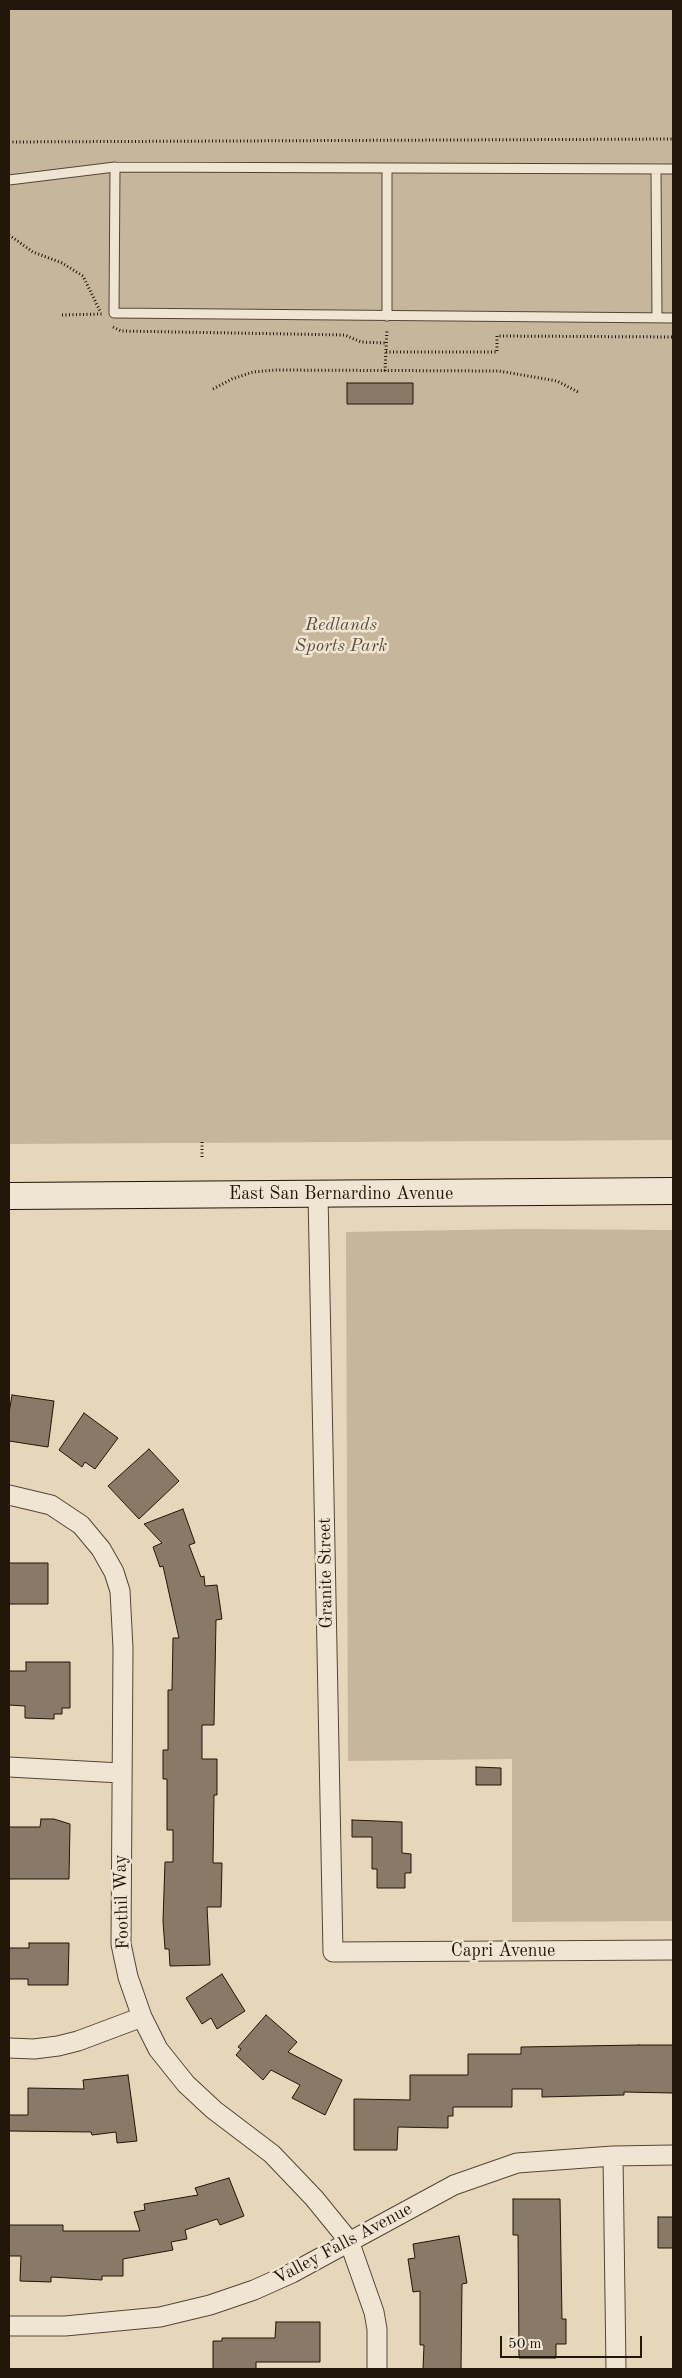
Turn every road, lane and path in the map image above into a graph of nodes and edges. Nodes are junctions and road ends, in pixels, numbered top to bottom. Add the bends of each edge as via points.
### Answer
1 (673, 139) edge
2 (9, 142) edge
3 (115, 167) junction
4 (387, 168) junction
5 (656, 169) junction
6 (673, 170) edge
7 (9, 180) edge
8 (102, 314) dead end
9 (62, 315) dead end
10 (387, 316) junction
11 (657, 318) junction
12 (673, 318) edge
13 (673, 337) edge
14 (386, 352) junction
15 (385, 370) junction
16 (213, 390) dead end
17 (580, 393) dead end
18 (202, 1142) dead end
19 (202, 1157) dead end
20 (673, 1191) edge
21 (318, 1194) junction
22 (9, 1196) edge
23 (9, 1495) edge
24 (9, 1767) edge
25 (121, 1773) junction
26 (673, 1950) edge
27 (333, 1952) joint
28 (142, 2017) junction
29 (9, 2048) edge
30 (673, 2155) edge
31 (613, 2156) junction
32 (349, 2241) junction
33 (9, 2326) edge
34 (377, 2369) edge
35 (616, 2369) edge

1 - 2 path
3 - 4 lane
3 - 7 lane
3 - 10 lane via 114,314
4 - 5 lane
4 - 10 lane
5 - 6 lane
5 - 11 lane
8 - 9 path
10 - 11 lane
10 - 14 path
11 - 12 lane
13 - 14 path via 497,336 497,352
14 - 15 path
15 - 16 path via 253,372
15 - 17 path via 519,373 558,381
18 - 19 path
20 - 21 street, East San Bernardino Avenue
21 - 22 street, East San Bernardino Avenue
21 - 27 street, Granite Street
23 - 25 street, Foothil Way via 51,1505 81,1525 101,1549 114,1572 120,1591 123,1648
24 - 25 street
25 - 28 street, Foothil Way via 121,1944 128,1978
26 - 27 street, Capri Avenue
28 - 29 street via 58,2046
28 - 32 street, Foothil Way via 158,2049 186,2084 272,2154
30 - 31 street, Valley Falls Avenue
31 - 32 street, Valley Falls Avenue via 517,2163 454,2185
31 - 35 street
32 - 33 street, Valley Falls Avenue via 292,2273 210,2305 151,2318 65,2326
32 - 34 street, Foothil Way via 374,2312

